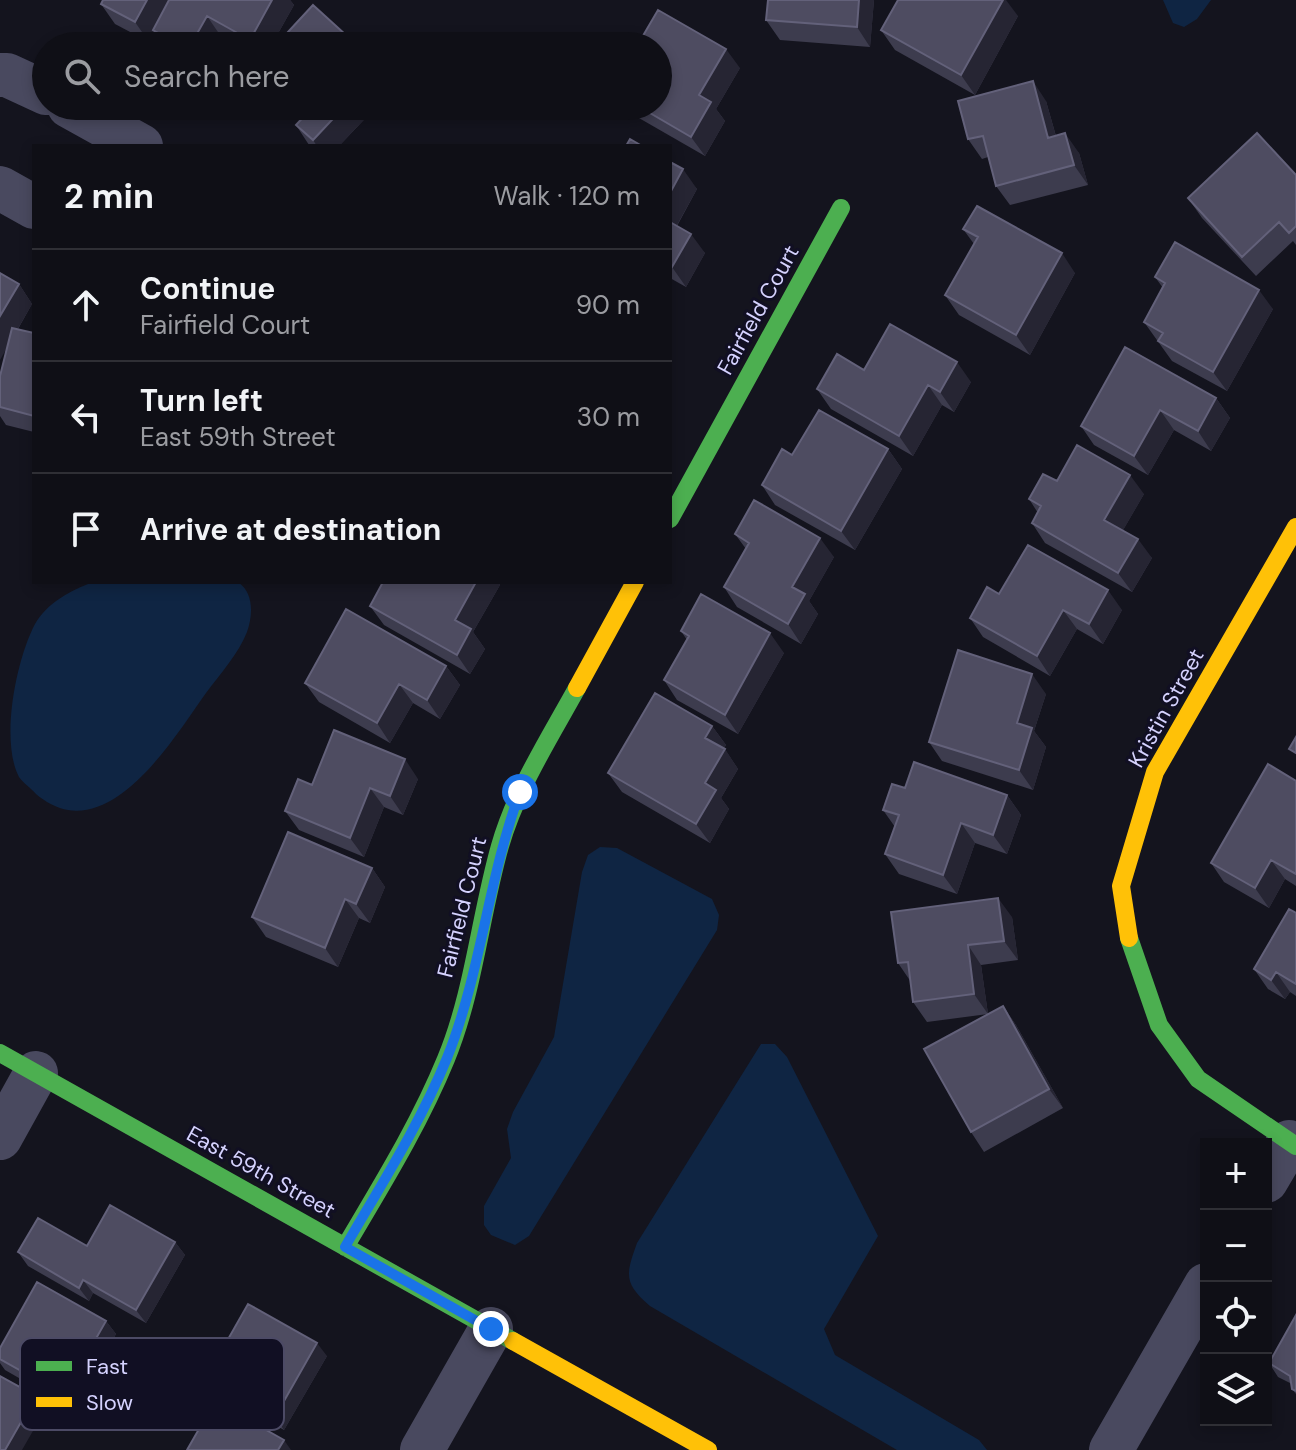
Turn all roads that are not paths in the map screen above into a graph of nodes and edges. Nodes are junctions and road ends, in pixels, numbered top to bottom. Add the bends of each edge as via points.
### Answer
1 (0, 75) edge
2 (32, 87) edge
3 (94, 120) edge
4 (137, 144) edge
5 (0, 188) edge
6 (32, 206) edge
7 (841, 208) dead end
8 (672, 515) edge
9 (1296, 527) edge
10 (634, 584) edge
11 (18, 1063) edge
12 (0, 1138) edge
13 (1292, 1144) edge
14 (1272, 1172) edge
15 (345, 1247) junction
16 (1200, 1295) edge
17 (491, 1329) junction
18 (422, 1450) edge
19 (708, 1450) edge
20 (1111, 1450) edge

1 - 2 street
3 - 4 street
5 - 6 street
7 - 8 street, Fairfield Court
9 - 13 street, Kristin Street via 1155,772 1121,886 1130,943 1159,1025 1198,1079
10 - 15 street, Fairfield Court via 520,792 500,846 447,1057 414,1128
11 - 12 street
11 - 15 street, East 59th Street
13 - 14 street
15 - 17 street, East 59th Street
16 - 20 street
17 - 18 street
17 - 19 street, East 59th Street

